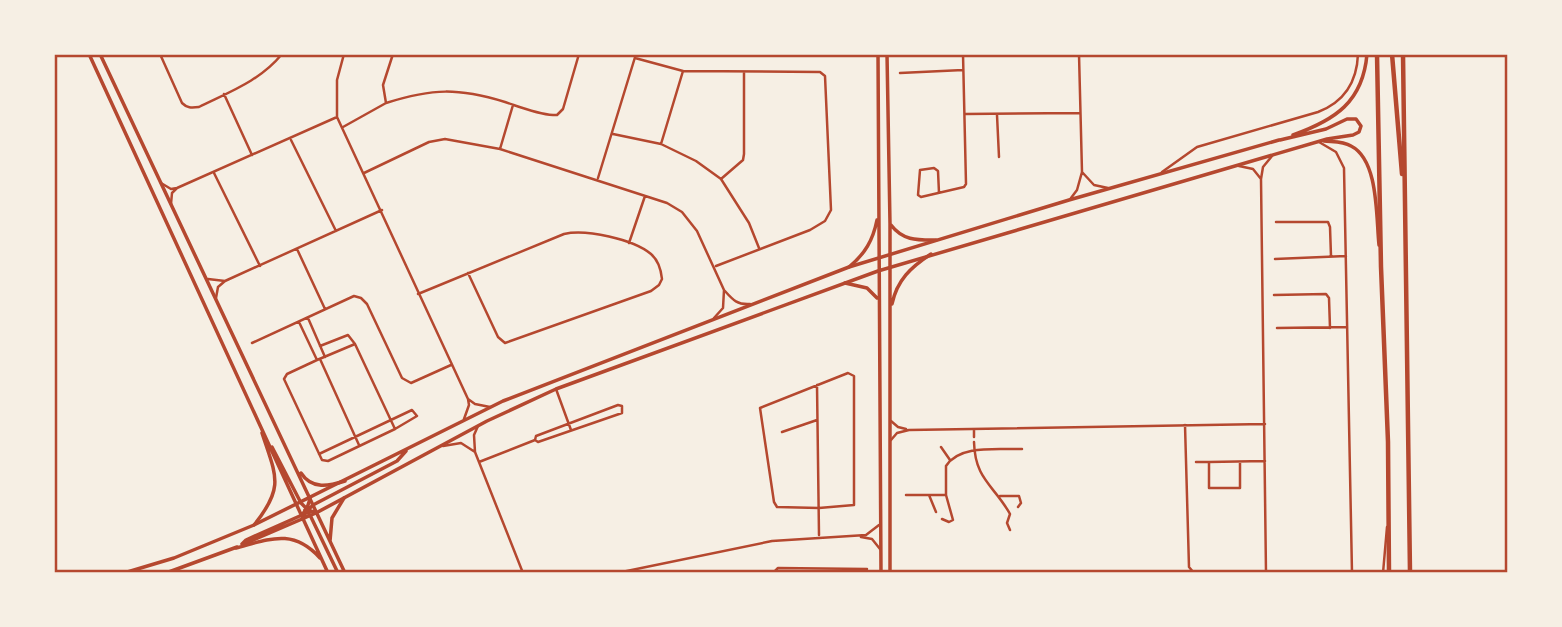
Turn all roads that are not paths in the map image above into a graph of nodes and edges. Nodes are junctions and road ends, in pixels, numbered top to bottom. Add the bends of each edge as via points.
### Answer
1 (89, 54) edge
2 (100, 54) edge
3 (160, 54) edge
4 (282, 54) edge
5 (344, 54) edge
6 (393, 54) edge
7 (579, 54) edge
8 (878, 54) edge
9 (887, 54) edge
10 (963, 54) edge
11 (1079, 54) edge
12 (1358, 54) edge
13 (1367, 54) edge
14 (1377, 54) edge
15 (1392, 54) edge
16 (1403, 54) edge
17 (635, 56) edge
18 (963, 70) junction
19 (683, 71) junction
20 (744, 72) junction
21 (900, 73) dead end
22 (224, 94) junction
23 (386, 103) junction
24 (513, 104) junction
25 (1080, 113) junction
26 (964, 114) junction
27 (996, 114) junction
28 (337, 117) junction
29 (342, 128) junction
30 (612, 134) junction
31 (290, 138) junction
32 (1280, 140) junction
33 (1320, 142) junction
34 (661, 144) junction
35 (500, 149) junction
36 (1273, 155) junction
37 (252, 156) junction
38 (999, 157) dead end
39 (1238, 165) junction
40 (1082, 172) junction
41 (214, 173) junction
42 (364, 173) junction
43 (1159, 174) junction
44 (597, 179) junction
45 (721, 179) junction
46 (1261, 179) junction
47 (160, 182) junction
48 (1404, 186) junction
49 (177, 188) junction
50 (1112, 189) junction
51 (939, 193) junction
52 (645, 195) junction
53 (1069, 200) junction
54 (171, 205) junction
55 (382, 210) junction
56 (879, 211) junction
57 (1276, 222) dead end
58 (890, 224) junction
59 (336, 231) junction
60 (936, 240) junction
61 (629, 243) junction
62 (759, 248) junction
63 (297, 249) junction
64 (890, 253) junction
65 (930, 254) junction
66 (1331, 256) junction
67 (1347, 256) junction
68 (878, 257) junction
69 (1276, 258) dead end
70 (260, 266) junction
71 (714, 266) junction
72 (849, 267) junction
73 (890, 267) junction
74 (1381, 267) junction
75 (878, 271) junction
76 (468, 273) junction
77 (204, 277) junction
78 (225, 281) junction
79 (845, 283) junction
80 (724, 290) junction
81 (418, 294) junction
82 (1274, 295) dead end
83 (878, 299) junction
84 (216, 301) junction
85 (754, 304) junction
86 (325, 310) junction
87 (890, 312) junction
88 (308, 318) junction
89 (710, 321) junction
90 (299, 322) junction
91 (1348, 327) junction
92 (1277, 328) dead end
93 (1330, 328) junction
94 (252, 343) dead end
95 (355, 344) junction
96 (320, 346) junction
97 (325, 357) junction
98 (318, 360) junction
99 (451, 365) junction
100 (817, 385) junction
101 (556, 390) junction
102 (468, 398) junction
103 (490, 407) junction
104 (889, 418) junction
105 (391, 421) junction
106 (463, 421) junction
107 (817, 421) junction
108 (260, 424) junction
109 (568, 424) junction
110 (1265, 424) junction
111 (478, 425) junction
112 (1185, 425) junction
113 (395, 429) junction
114 (974, 429) junction
115 (571, 430) junction
116 (909, 430) junction
117 (782, 432) dead end
118 (974, 437) dead end
119 (355, 438) junction
120 (535, 440) junction
121 (974, 442) dead end
122 (889, 443) junction
123 (359, 446) junction
124 (439, 447) junction
125 (941, 447) dead end
126 (1022, 449) dead end
127 (407, 450) junction
128 (475, 452) junction
129 (974, 452) junction
130 (319, 454) junction
131 (950, 460) junction
132 (1265, 461) junction
133 (479, 462) junction
134 (1196, 462) dead end
135 (1240, 462) junction
136 (1209, 463) junction
137 (296, 466) junction
138 (345, 481) junction
139 (1203, 488) dead end
140 (1209, 488) junction
141 (906, 495) dead end
142 (929, 495) junction
143 (946, 495) junction
144 (1000, 496) junction
145 (344, 498) junction
146 (310, 499) junction
147 (299, 504) junction
148 (313, 505) junction
149 (1018, 507) dead end
150 (819, 508) junction
151 (936, 512) dead end
152 (306, 513) junction
153 (316, 513) junction
154 (942, 519) dead end
155 (1388, 520) junction
156 (254, 525) junction
157 (880, 525) junction
158 (1010, 530) dead end
159 (855, 536) junction
160 (820, 537) junction
161 (330, 543) junction
162 (236, 548) junction
163 (880, 550) junction
164 (323, 562) junction
165 (867, 569) dead end
166 (819, 571) edge
167 (847, 571) edge
168 (124, 573) edge
169 (166, 573) edge
170 (328, 573) edge
171 (338, 573) edge
172 (345, 573) edge
173 (485, 573) edge
174 (493, 573) edge
175 (523, 573) edge
176 (617, 573) edge
177 (773, 573) edge
178 (881, 573) edge
179 (890, 573) edge
180 (1194, 573) edge
181 (1256, 573) edge
182 (1266, 573) edge
183 (1352, 573) edge
184 (1383, 573) edge
185 (1389, 573) edge
186 (1410, 573) edge

1 - 108 street
2 - 47 street
3 - 22 street via 186,107 199,107
4 - 22 street via 263,74
5 - 28 street via 337,80
6 - 23 street via 383,85
7 - 24 street via 557,115
8 - 56 street
9 - 58 street
10 - 18 street
11 - 25 street
12 - 43 street via 1353,81 1332,106 1197,147
13 - 32 street via 1361,83 1345,106 1316,127
14 - 74 highway
15 - 48 highway
16 - 48 highway
17 - 19 street
17 - 30 street
18 - 21 street
18 - 26 street
19 - 20 street
19 - 34 street
20 - 45 street via 743,160
20 - 62 street via 820,72 826,81 831,210 825,221 810,230
22 - 37 street
23 - 24 street via 455,90
23 - 29 street
24 - 35 street
25 - 27 street
25 - 40 street
26 - 27 street
26 - 51 street via 966,184
27 - 38 street
28 - 29 street
28 - 31 street
29 - 42 street
30 - 34 street
30 - 44 street
31 - 37 street
31 - 59 street
32 - 33 street via 1349,118 1360,124 1355,135
32 - 43 street
33 - 36 street
33 - 67 street via 1334,149 1344,164
33 - 74 street via 1349,144 1367,162
34 - 45 street
35 - 42 street via 437,140
35 - 44 street
36 - 39 street
36 - 46 street via 1263,167
37 - 41 street
39 - 46 street via 1253,169
39 - 65 street
40 - 50 street via 1094,185
40 - 53 street
41 - 49 street
41 - 70 street
42 - 55 street
43 - 50 street
44 - 52 street
45 - 62 street
46 - 110 street
47 - 49 street
47 - 54 street
48 - 186 highway
49 - 54 street
50 - 53 street
51 - 51 street via 918,195 920,170 936,169
52 - 61 street
52 - 71 street via 682,212
53 - 60 street
54 - 77 street
55 - 59 street
55 - 81 street
56 - 68 street
56 - 72 street via 868,246
57 - 66 street via 1328,222
58 - 60 street via 908,239
58 - 64 street
59 - 63 street
60 - 64 street
61 - 76 street via 575,231
61 - 76 street via 657,261 659,285 510,343 498,337
62 - 71 street
63 - 70 street
63 - 86 street
64 - 68 street
64 - 73 street
65 - 73 street
65 - 87 street via 896,288
66 - 67 street
66 - 69 street
67 - 91 street
68 - 72 street
68 - 75 street
70 - 78 street
71 - 80 street
72 - 85 street
73 - 75 street
73 - 87 street
74 - 155 highway
75 - 79 street
75 - 83 street
76 - 81 street
77 - 78 street
77 - 84 street
78 - 84 street
79 - 83 street via 867,288
79 - 101 street
80 - 85 street via 734,301
80 - 89 street via 723,308
81 - 99 street
82 - 93 street via 1326,294
83 - 157 street
84 - 137 street
85 - 89 street
86 - 88 street
86 - 99 street via 354,296 361,298 406,382
87 - 104 street
88 - 90 street
88 - 96 street
89 - 103 street
90 - 94 street
90 - 98 street
91 - 93 street
91 - 183 street
92 - 93 street
95 - 96 street via 348,335
95 - 97 street
95 - 105 street
96 - 97 street
97 - 98 street
98 - 119 street
98 - 130 street via 284,379
99 - 102 street
100 - 107 street
100 - 150 street via 848,373 854,376 854,505
100 - 150 street via 763,405 759,411 777,507
101 - 109 street
101 - 111 street
102 - 103 street
102 - 106 street
103 - 106 street
104 - 116 street
104 - 122 street
105 - 113 street
105 - 113 street via 412,410 417,416
105 - 119 street
106 - 127 street
107 - 117 street
107 - 150 street
108 - 147 street
108 - 156 street via 276,480 270,504
109 - 115 street
109 - 115 street via 622,407 622,413
109 - 120 street
110 - 112 street
110 - 132 street
111 - 124 street
111 - 128 street
112 - 114 street
112 - 180 street via 1189,567
113 - 123 street
114 - 116 street
114 - 118 street
115 - 120 street
116 - 122 street via 897,433
119 - 123 street
119 - 130 street
120 - 133 street
121 - 129 street
122 - 179 street
123 - 130 street via 328,461
124 - 128 street via 461,443
124 - 145 street
125 - 131 street
126 - 129 street
127 - 138 street
127 - 148 street via 397,461
128 - 133 street
129 - 131 street
129 - 144 street via 980,474
131 - 143 street
132 - 135 street
132 - 182 street
133 - 175 street
134 - 136 street
135 - 136 street
135 - 140 street via 1240,488
136 - 140 street
137 - 138 street via 316,485
137 - 146 street
138 - 146 street
139 - 140 street
141 - 142 street
142 - 143 street
142 - 151 street
143 - 154 street via 953,520
144 - 149 street via 1019,496
144 - 158 street via 1012,513 1007,523
145 - 153 street
145 - 161 street via 330,523
146 - 147 street
146 - 148 street
146 - 152 street
147 - 152 street
147 - 156 street
148 - 152 street
148 - 153 street
150 - 160 street
152 - 153 street
152 - 162 street
152 - 164 street
152 - 171 street
153 - 161 street
155 - 184 street
155 - 185 highway
156 - 168 street
157 - 159 street via 866,535
157 - 163 street
159 - 160 street
159 - 163 street via 872,540
160 - 176 street via 772,541
161 - 172 street
162 - 164 street via 272,538 294,540
162 - 169 street
163 - 178 street
164 - 170 street
165 - 167 street
166 - 167 street
166 - 177 street via 778,568
173 - 174 street
181 - 182 street

